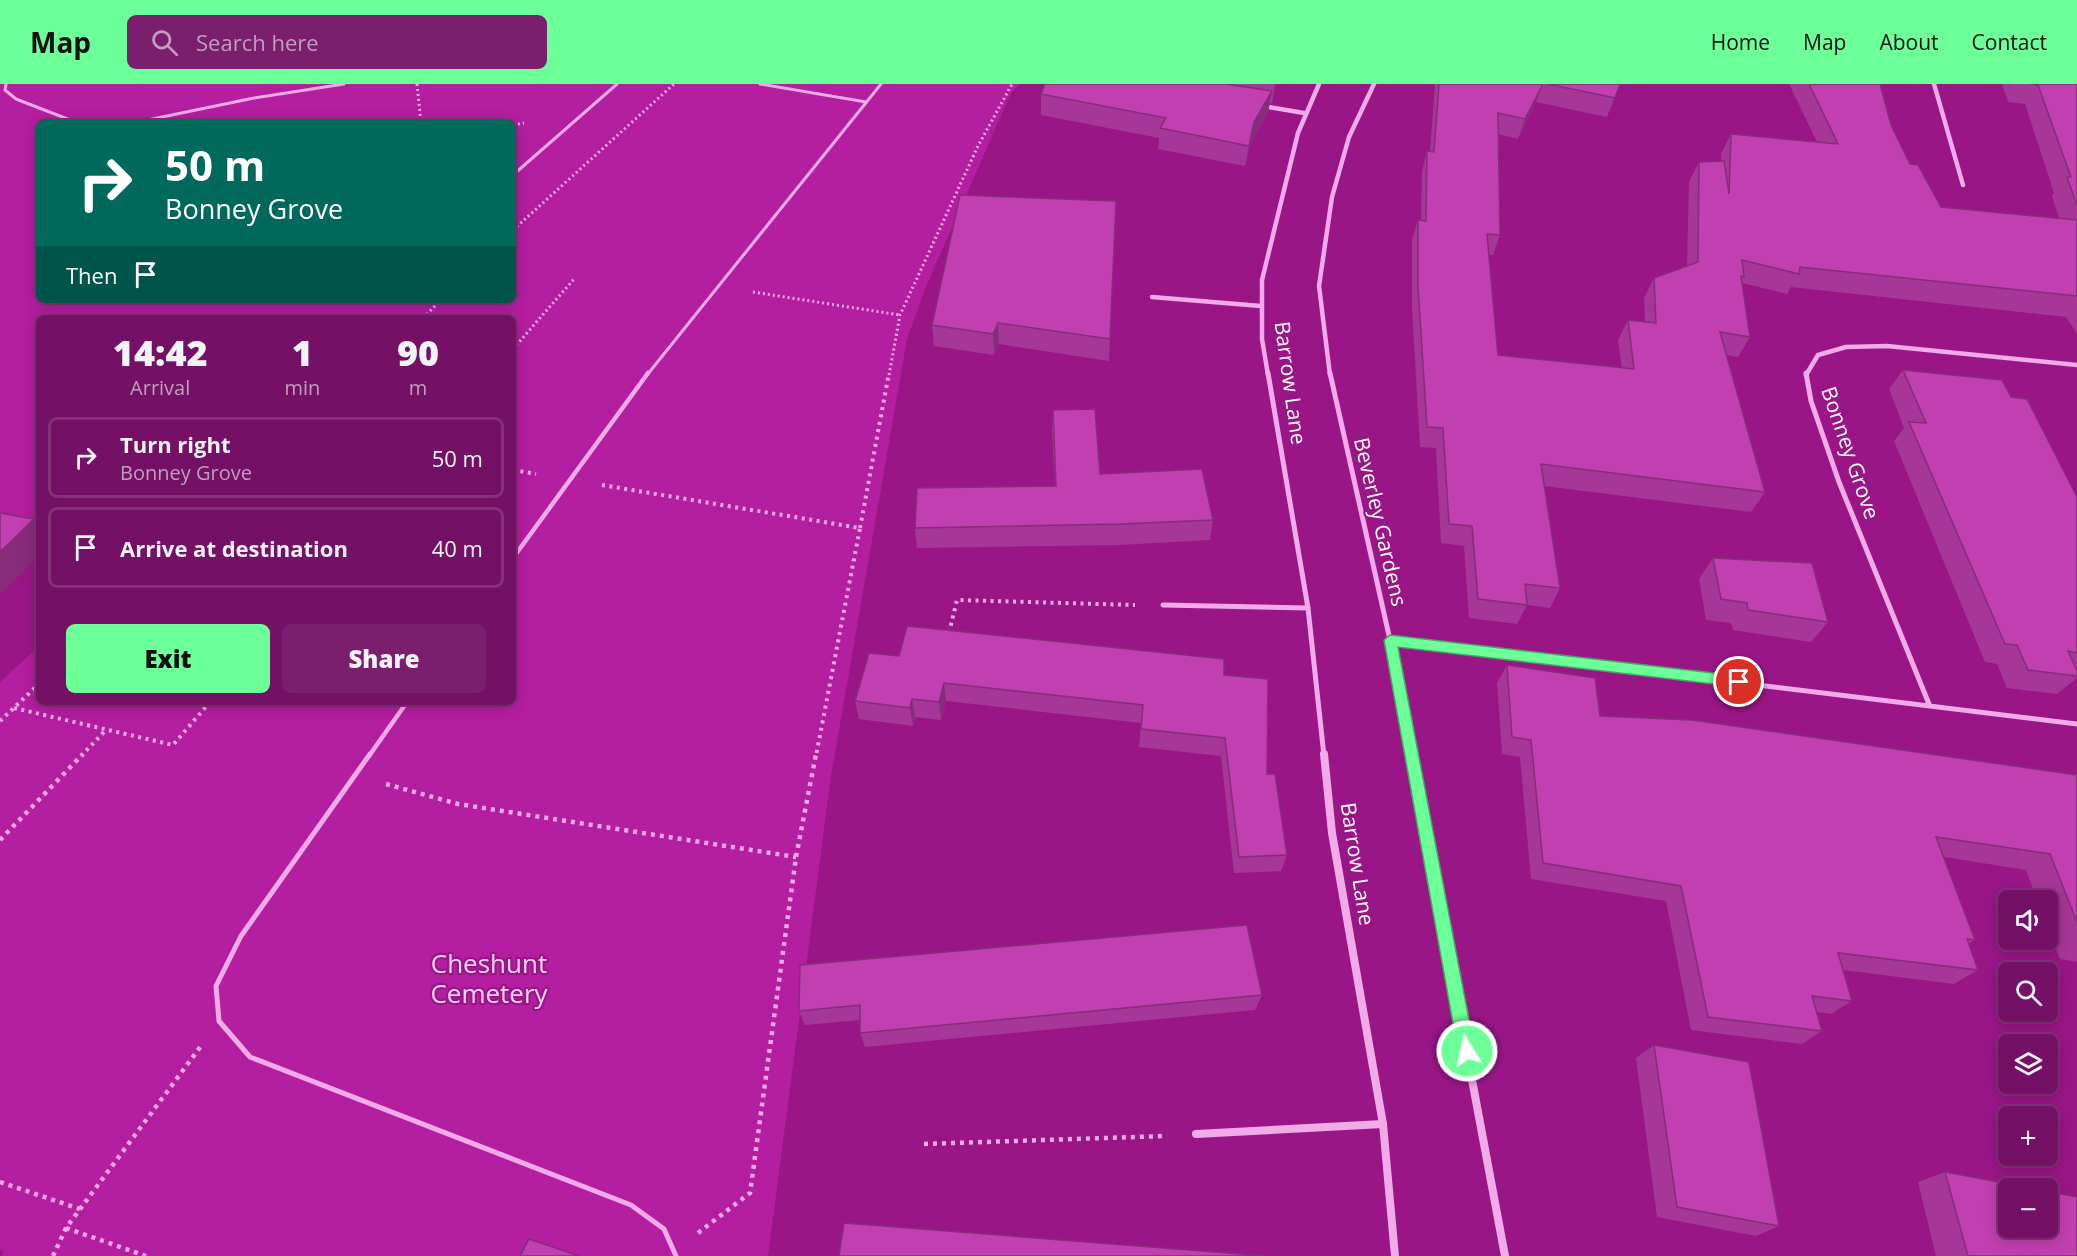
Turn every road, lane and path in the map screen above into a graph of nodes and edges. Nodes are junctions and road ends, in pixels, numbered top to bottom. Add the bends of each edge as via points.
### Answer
1 (6, 84) edge
2 (344, 84) edge
3 (417, 84) edge
4 (617, 84) edge
5 (674, 84) edge
6 (760, 84) edge
7 (881, 84) edge
8 (1012, 84) edge
9 (1319, 84) edge
10 (1374, 84) edge
11 (1934, 84) edge
12 (866, 102) junction
13 (1258, 106) edge
14 (1304, 113) junction
15 (70, 120) edge
16 (148, 120) edge
17 (421, 120) edge
18 (516, 172) edge
19 (1963, 185) dead end
20 (516, 227) edge
21 (574, 279) dead end
22 (717, 286) junction
23 (1152, 297) dead end
24 (438, 303) edge
25 (1261, 306) junction
26 (426, 315) edge
27 (900, 315) junction
28 (516, 346) edge
29 (2077, 365) edge
30 (516, 471) edge
31 (570, 480) junction
32 (860, 528) junction
33 (516, 554) edge
34 (1162, 605) joint
35 (1308, 608) junction
36 (1390, 640) junction
37 (947, 643) edge
38 (36, 687) edge
39 (1929, 704) junction
40 (207, 705) edge
41 (405, 705) edge
42 (14, 708) junction
43 (0, 721) edge
44 (2077, 724) edge
45 (106, 730) junction
46 (353, 776) junction
47 (0, 840) edge
48 (796, 857) junction
49 (219, 1021) junction
50 (1383, 1124) junction
51 (1196, 1134) joint
52 (924, 1144) dead end
53 (0, 1182) edge
54 (80, 1209) junction
55 (66, 1228) junction
56 (675, 1254) edge
57 (53, 1256) edge
58 (146, 1256) edge
59 (1395, 1256) edge
60 (1505, 1256) edge

1 - 15 lane via 5,90 16,99
2 - 16 lane
3 - 17 path
4 - 18 lane
5 - 20 path
6 - 12 lane
7 - 12 lane
8 - 27 path via 973,157
9 - 14 street, Barrow Lane
10 - 36 street, Beverley Gardens via 1349,137 1332,197 1319,286 1335,405
11 - 19 street
12 - 22 lane
13 - 14 street
14 - 25 street, Barrow Lane via 1262,280
21 - 28 path
22 - 27 path
22 - 31 lane via 670,343
23 - 25 street, Barrow Lane
24 - 26 path
25 - 35 street, Barrow Lane via 1262,339
27 - 32 path
29 - 39 street, Bonney Grove via 1866,346 1818,355 1806,373 1811,401 1839,482
30 - 31 path
31 - 32 path
31 - 33 lane
32 - 48 path
34 - 35 street
34 - 37 path via 957,600
35 - 50 street, Barrow Lane via 1332,833
36 - 39 street
36 - 60 street, Beverley Gardens
38 - 42 path
39 - 44 street
40 - 45 path via 173,745
41 - 46 lane
42 - 43 path
42 - 45 path
45 - 47 path
46 - 48 path via 458,804
46 - 49 lane via 241,936 216,986
48 - 56 path via 750,1193
49 - 54 path
49 - 56 lane via 249,1058 631,1205 664,1229
50 - 51 street
50 - 59 street, Barrow Lane
51 - 52 path
53 - 54 path
54 - 55 path
55 - 57 path
55 - 58 path

